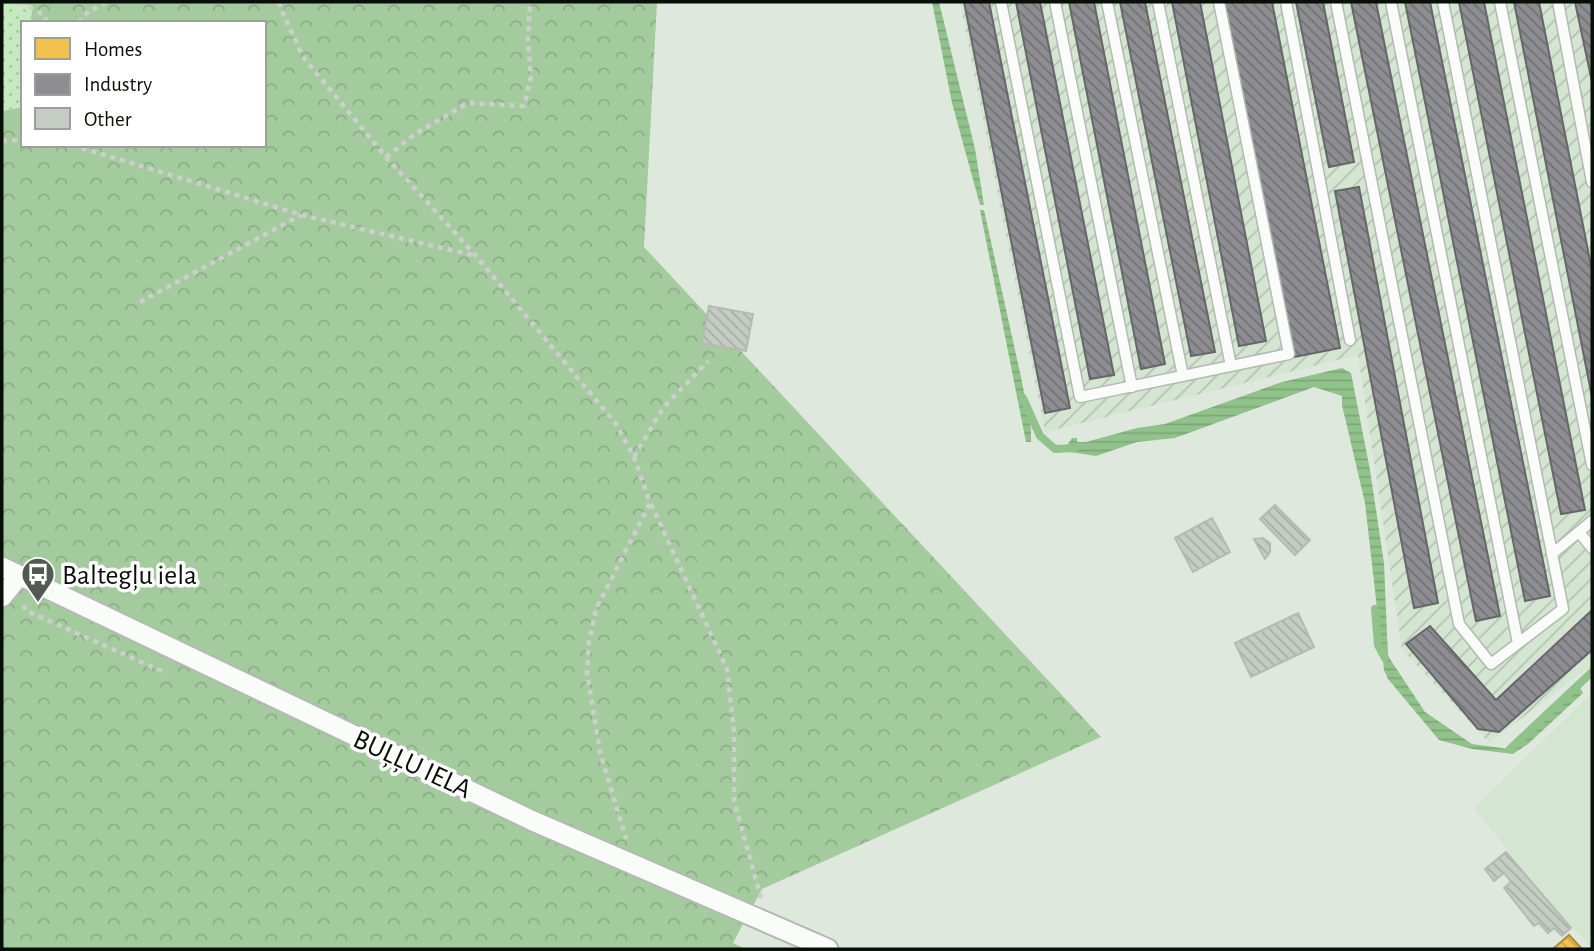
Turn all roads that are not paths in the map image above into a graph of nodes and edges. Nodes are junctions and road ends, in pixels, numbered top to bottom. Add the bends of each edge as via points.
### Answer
1 (1001, 2) edge
2 (1055, 2) edge
3 (1107, 2) edge
4 (1158, 2) edge
5 (1219, 2) edge
6 (1286, 2) edge
7 (1336, 2) edge
8 (1391, 2) edge
9 (1443, 2) edge
10 (1500, 2) edge
11 (1558, 2) edge
12 (1589, 144) edge
13 (1592, 182) edge
14 (1349, 340) dead end
15 (1231, 366) junction
16 (1183, 376) junction
17 (1132, 387) junction
18 (1592, 465) edge
19 (1592, 521) edge
20 (1579, 532) junction
21 (1592, 548) edge
22 (1552, 554) junction
23 (10, 571) edge
24 (2, 597) edge
25 (1518, 643) junction
26 (828, 949) edge

1 - 17 lane via 1080,397
2 - 17 lane
3 - 16 lane
4 - 15 lane
5 - 15 lane via 1289,354
6 - 14 lane
7 - 25 lane via 1459,624 1491,664
8 - 25 lane
9 - 22 lane
10 - 18 lane
11 - 12 lane
12 - 13 lane
15 - 16 lane
16 - 17 lane
19 - 20 lane
20 - 21 lane
20 - 22 lane
22 - 25 lane via 1563,609
23 - 24 street
23 - 26 street, BUĻĻU IELA via 533,821

